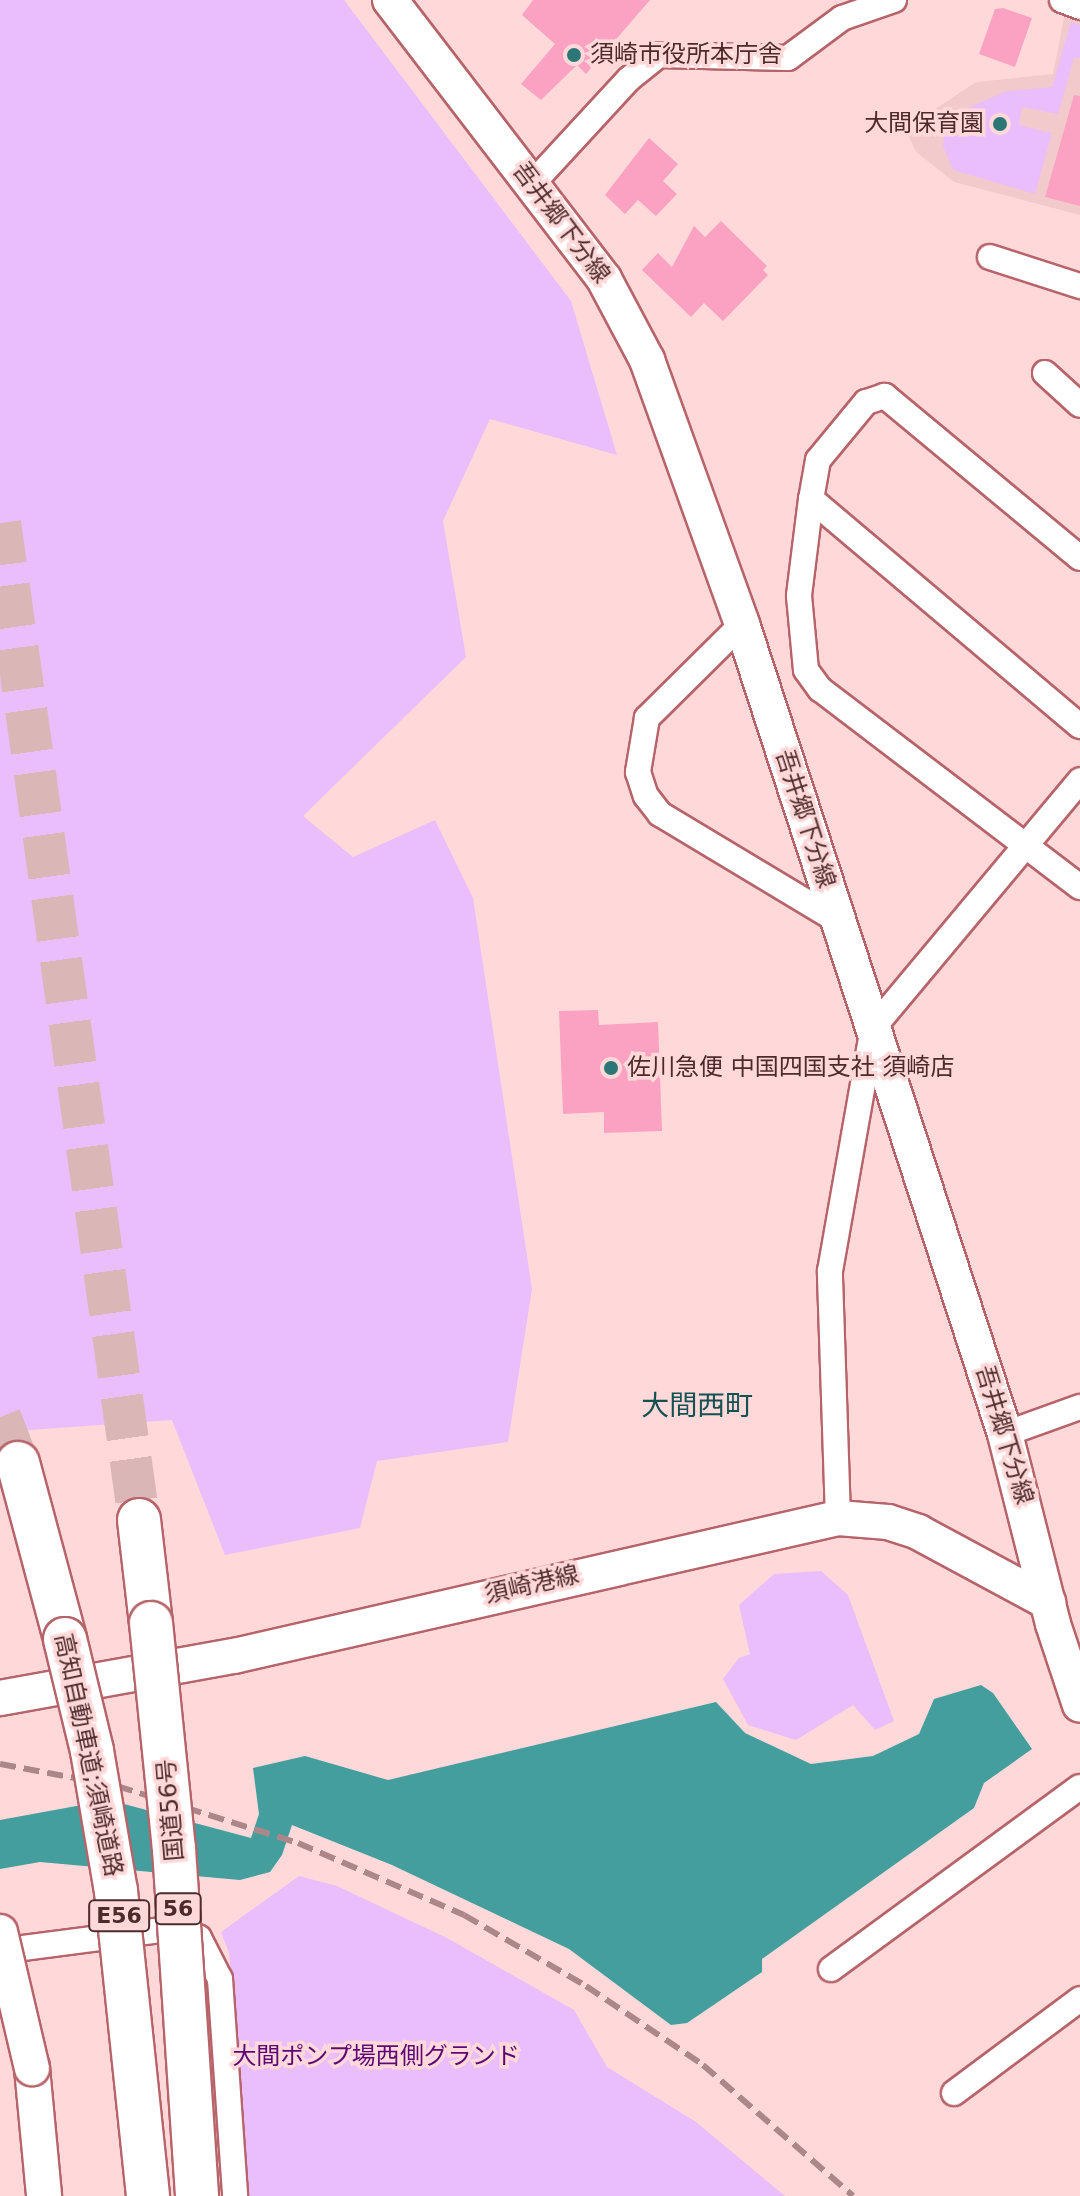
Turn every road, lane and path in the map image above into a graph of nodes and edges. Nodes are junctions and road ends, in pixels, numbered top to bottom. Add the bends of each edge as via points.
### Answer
1 (390, 0) edge
2 (894, 0) edge
3 (1062, 0) edge
4 (1080, 7) edge
5 (532, 184) junction
6 (990, 257) dead end
7 (1080, 286) edge
8 (1045, 373) dead end
9 (1080, 405) edge
10 (811, 499) junction
11 (1080, 558) edge
12 (742, 624) junction
13 (1080, 726) edge
14 (1080, 780) edge
15 (1029, 844) junction
16 (1080, 887) edge
17 (838, 921) junction
18 (873, 1028) junction
19 (1080, 1407) edge
20 (1005, 1434) junction
21 (18, 1463) tunnel mouth
22 (838, 1518) junction
23 (139, 1520) tunnel mouth
24 (1048, 1602) junction
25 (0, 1698) edge
26 (1080, 1705) edge
27 (1080, 1787) edge
28 (0, 1932) edge
29 (0, 1951) edge
30 (831, 1969) dead end
31 (1080, 1999) edge
32 (954, 2093) dead end
33 (44, 2196) edge
34 (148, 2196) edge
35 (197, 2196) edge
36 (235, 2196) edge

1 - 5 main road, 吾井郷下分線
2 - 5 street via 842,18 788,58 659,55 629,79
3 - 4 street
5 - 12 main road, 吾井郷下分線 via 604,279 636,335
6 - 7 street
8 - 9 street
10 - 11 street via 818,460 866,402 885,396
10 - 13 street
10 - 15 street via 799,596 806,670 820,689
12 - 17 main road, 吾井郷下分線
12 - 17 street via 647,718 638,772 646,796 660,814
14 - 15 street
15 - 16 street
15 - 18 street
17 - 18 main road, 吾井郷下分線
18 - 20 main road, 吾井郷下分線
18 - 22 street via 830,1271
19 - 20 street
20 - 24 main road, 吾井郷下分線
21 - 34 highway, 高知自動車道;須崎道路 / E56, bridge via 92,1751 116,1891
22 - 24 main road, 須崎港線 via 888,1522 918,1532
22 - 25 main road, 須崎港線 via 234,1656
23 - 35 highway, 国道56号 / 56, bridge via 172,1820
24 - 26 main road, 吾井郷下分線
27 - 30 street
28 - 33 main road, bridge via 32,2068
29 - 36 street via 178,1928 199,1938 220,1979
31 - 32 street

